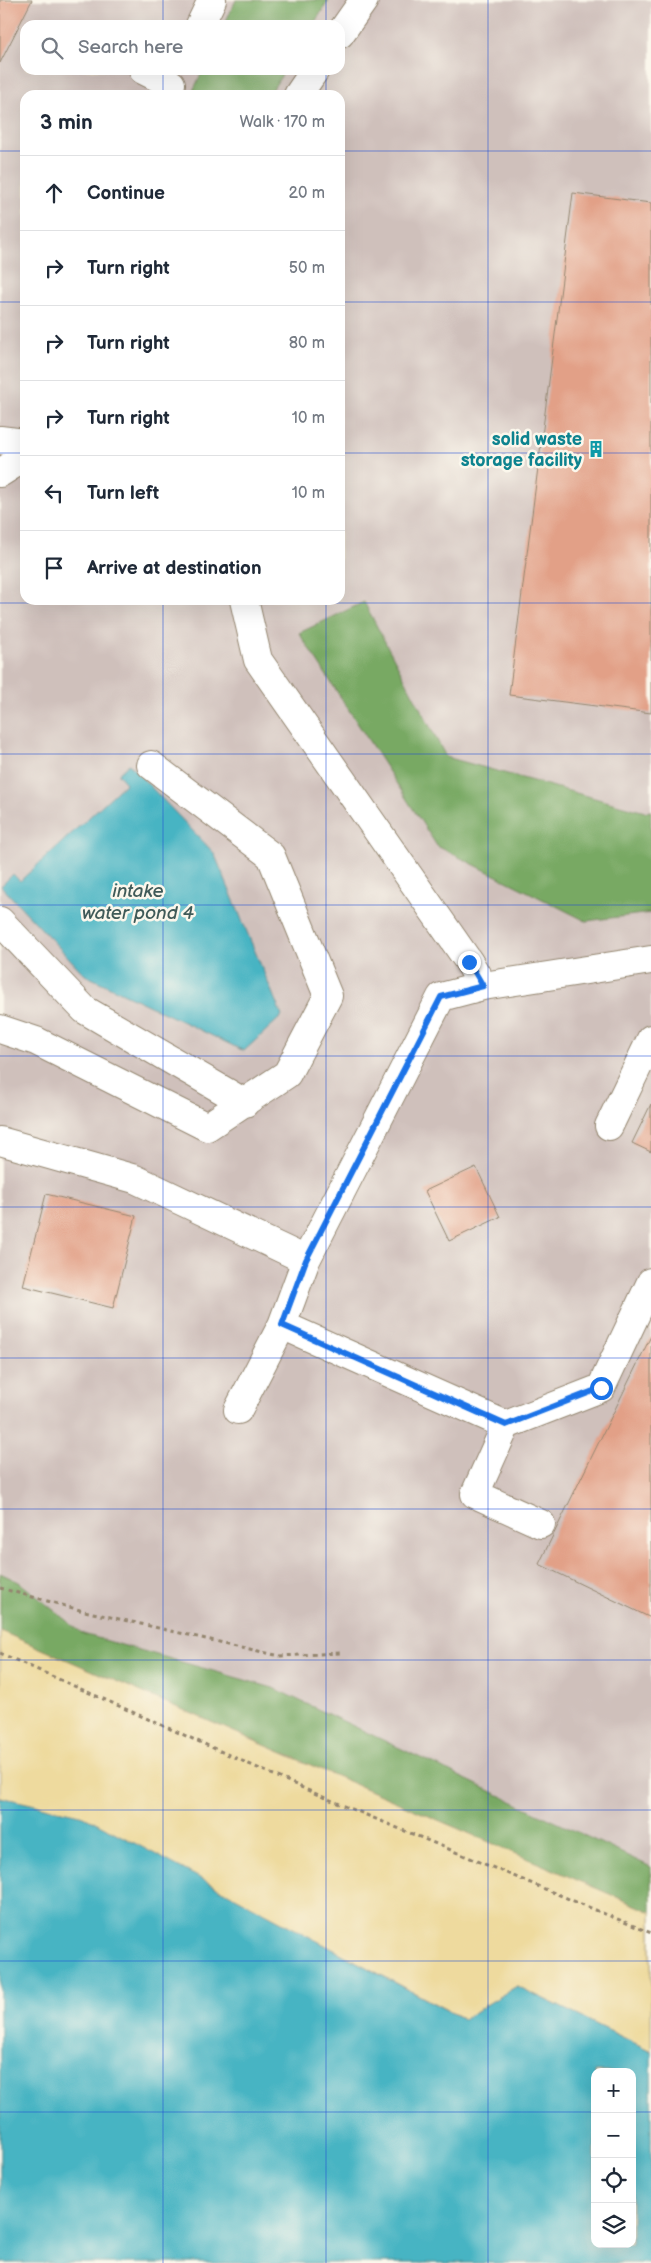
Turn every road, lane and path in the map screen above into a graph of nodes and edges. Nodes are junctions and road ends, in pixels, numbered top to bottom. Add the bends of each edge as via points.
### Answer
1 (212, 0) edge
2 (364, 0) edge
3 (202, 20) edge
4 (345, 27) edge
5 (154, 75) edge
6 (312, 75) edge
7 (171, 83) edge
8 (301, 90) edge
9 (0, 440) edge
10 (20, 442) edge
11 (20, 460) edge
12 (0, 473) edge
13 (245, 605) edge
14 (151, 765) dead end
15 (0, 921) edge
16 (651, 960) edge
17 (483, 986) junction
18 (0, 1029) edge
19 (651, 1039) edge
20 (245, 1103) junction
21 (609, 1126) dead end
22 (0, 1141) edge
23 (306, 1260) junction
24 (651, 1282) edge
25 (282, 1325) junction
26 (238, 1410) dead end
27 (506, 1425) junction
28 (541, 1524) dead end
29 (0, 1588) edge
30 (0, 1653) edge
31 (340, 1653) dead end
32 (651, 1932) edge

1 - 3 lane
2 - 4 lane
5 - 7 lane
6 - 8 lane
9 - 10 lane
11 - 12 lane
13 - 17 lane via 258,660
14 - 20 lane via 270,856 328,996 287,1074
15 - 20 lane via 85,1010
16 - 17 lane
17 - 23 lane via 441,997
18 - 20 lane via 36,1041 207,1127
19 - 21 lane
22 - 23 lane via 135,1179
23 - 25 lane
24 - 27 lane via 601,1388
25 - 26 lane
25 - 27 lane
27 - 28 lane via 475,1494
29 - 31 path via 280,1656
30 - 32 path via 322,1797

